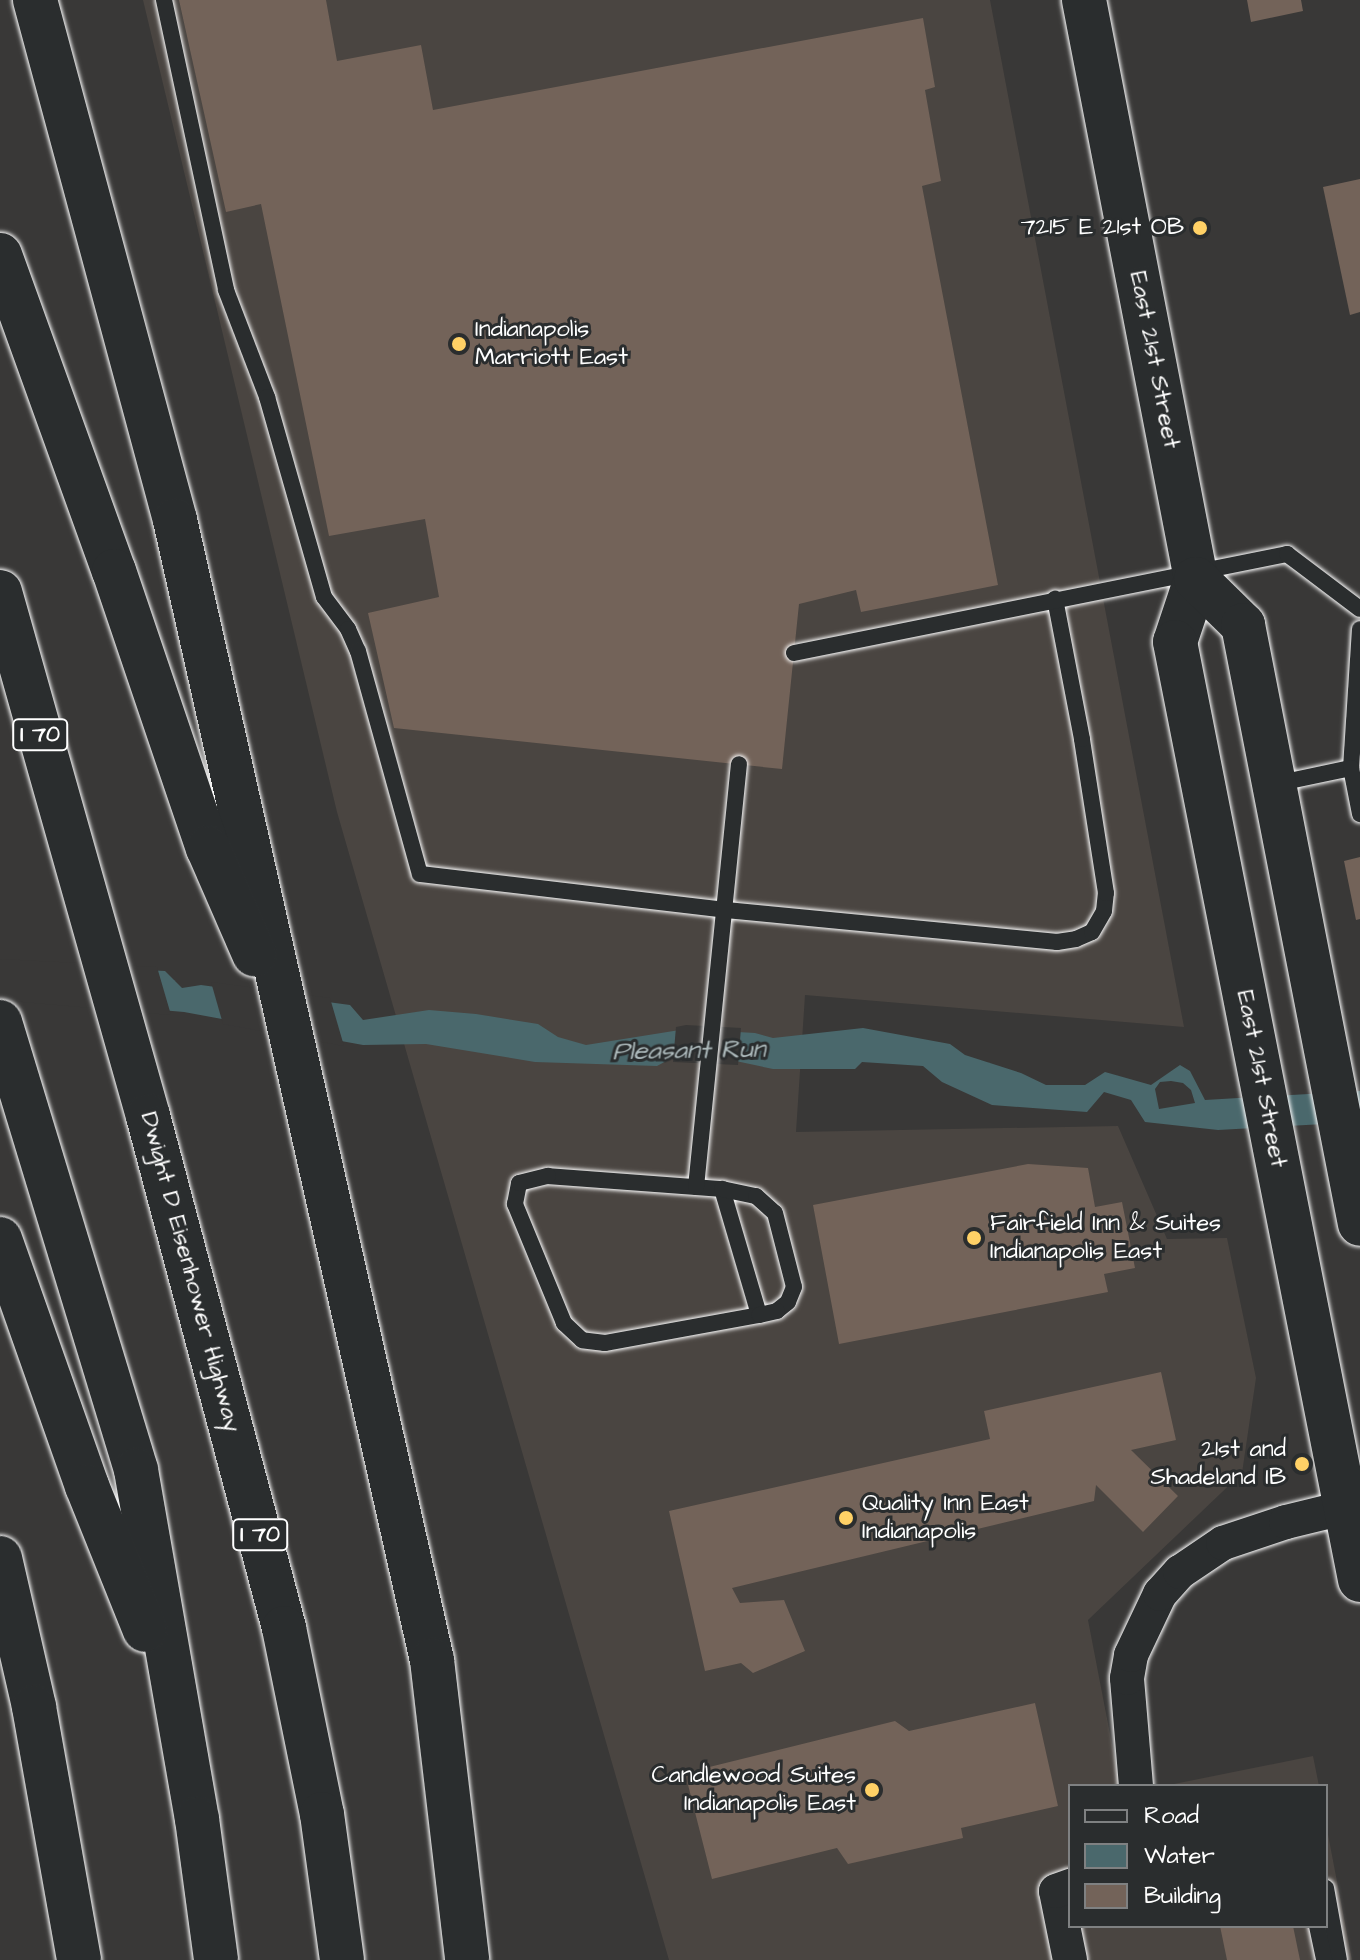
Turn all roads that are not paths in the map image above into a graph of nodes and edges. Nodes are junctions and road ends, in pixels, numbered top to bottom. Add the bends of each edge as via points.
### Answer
1 (35, 0) edge
2 (41, 0) edge
3 (164, 0) edge
4 (1084, 0) edge
5 (49, 48) junction
6 (0, 255) edge
7 (1196, 575) junction
8 (0, 592) edge
9 (1055, 599) junction
10 (1360, 609) edge
11 (1360, 629) edge
12 (794, 653) dead end
13 (739, 764) dead end
14 (1351, 768) junction
15 (1274, 784) junction
16 (1360, 814) edge
17 (245, 899) junction
18 (726, 910) junction
19 (0, 1022) edge
20 (696, 1187) junction
21 (722, 1189) junction
22 (1360, 1224) edge
23 (0, 1239) edge
24 (759, 1315) junction
25 (1353, 1506) edge
26 (0, 1558) edge
27 (1360, 1580) edge
28 (178, 1714) junction
29 (1136, 1784) edge
30 (1068, 1887) edge
31 (1328, 1899) edge
32 (1317, 1928) edge
33 (79, 1960) edge
34 (216, 1960) edge
35 (342, 1960) edge
36 (467, 1960) edge
37 (1070, 1960) edge
38 (1324, 1960) edge
39 (1339, 1960) edge

1 - 5 main road
2 - 5 main road
3 - 18 lane via 226,290 267,397 324,597 358,651 420,874
4 - 7 main road, East 21st Street
5 - 17 main road via 175,520
6 - 17 main road via 208,848
7 - 9 lane
7 - 10 lane via 1287,554
7 - 15 main road via 1243,625
7 - 25 main road, East 21st Street via 1175,642 1279,1172
8 - 35 main road, Dwight D Eisenhower Highway / I 70 via 148,1116 298,1686
9 - 12 lane
9 - 18 lane via 1106,893 1104,911 1092,932 1057,942
11 - 14 lane
13 - 18 lane
14 - 15 lane
14 - 16 lane
15 - 22 main road
17 - 36 main road via 289,1033 432,1660
18 - 20 lane
19 - 28 main road via 136,1470
20 - 21 lane
20 - 24 lane via 548,1176 519,1183 515,1204 564,1323 582,1340 605,1343
21 - 24 lane
21 - 24 lane via 756,1196 775,1213 794,1287 777,1311
23 - 28 main road via 87,1486
25 - 27 main road, East 21st Street
25 - 29 street via 1223,1543 1180,1572 1160,1594 1131,1655 1127,1678
26 - 33 main road via 34,1707
28 - 34 main road
30 - 37 street via 1056,1891
31 - 39 lane
32 - 38 lane

